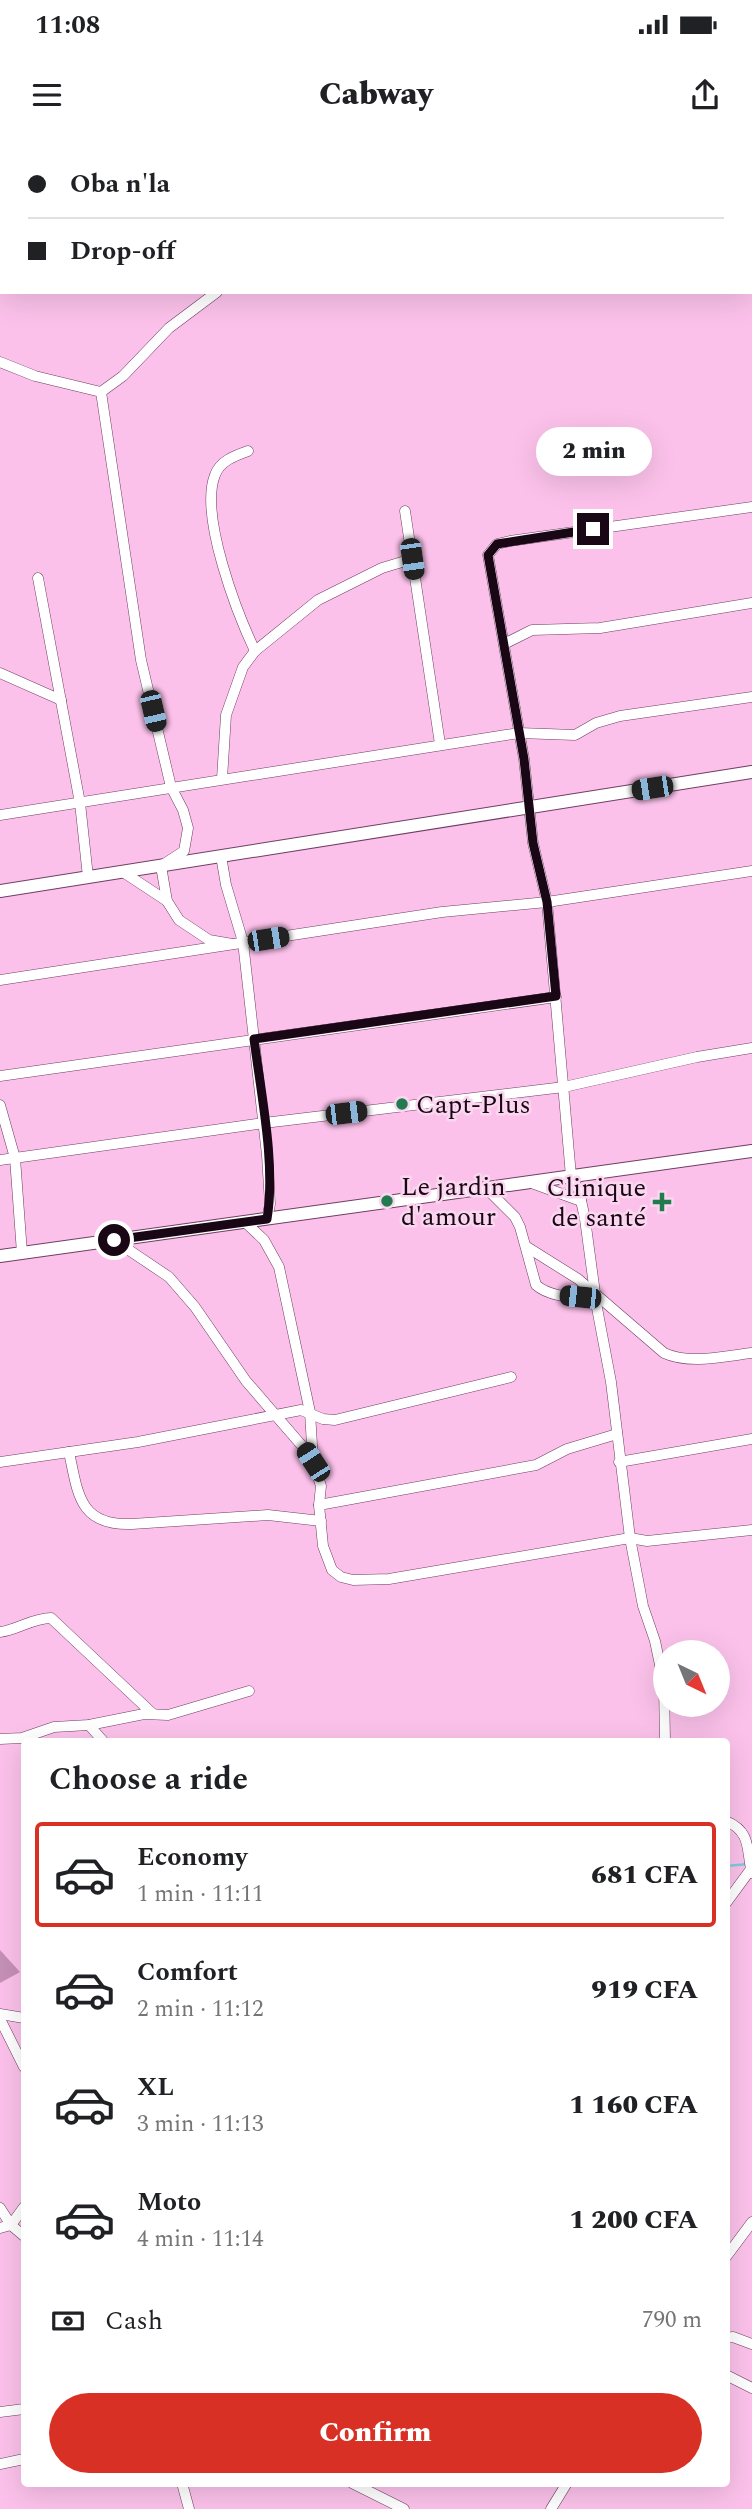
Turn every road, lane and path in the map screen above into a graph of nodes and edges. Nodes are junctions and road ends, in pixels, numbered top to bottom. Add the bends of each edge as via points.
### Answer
1 (213, 294) edge
2 (0, 362) edge
3 (101, 392) junction
4 (248, 451) dead end
5 (752, 506) edge
6 (405, 511) dead end
7 (412, 559) junction
8 (38, 578) dead end
9 (752, 603) edge
10 (504, 644) junction
11 (254, 651) junction
12 (0, 673) edge
13 (752, 697) edge
14 (61, 700) junction
15 (519, 733) junction
16 (440, 744) junction
17 (752, 772) edge
18 (222, 779) junction
19 (171, 787) junction
20 (80, 803) junction
21 (527, 807) junction
22 (0, 815) edge
23 (221, 856) junction
24 (161, 866) junction
25 (752, 871) edge
26 (123, 872) junction
27 (88, 877) junction
28 (0, 891) edge
29 (167, 901) junction
30 (547, 902) junction
31 (238, 943) junction
32 (0, 980) edge
33 (556, 996) junction
34 (254, 1039) junction
35 (752, 1048) edge
36 (0, 1076) edge
37 (564, 1087) junction
38 (0, 1105) edge
39 (264, 1123) junction
40 (752, 1151) edge
41 (15, 1157) junction
42 (0, 1160) edge
43 (571, 1176) junction
44 (528, 1182) junction
45 (486, 1188) junction
46 (581, 1201) junction
47 (267, 1219) junction
48 (245, 1222) junction
49 (114, 1240) junction
50 (527, 1247) junction
51 (22, 1253) junction
52 (0, 1256) edge
53 (595, 1296) junction
54 (752, 1353) edge
55 (511, 1377) dead end
56 (310, 1412) junction
57 (273, 1414) junction
58 (617, 1434) junction
59 (752, 1439) edge
60 (69, 1452) junction
61 (0, 1462) edge
62 (313, 1462) junction
63 (620, 1462) junction
64 (319, 1505) junction
65 (321, 1521) junction
66 (752, 1530) edge
67 (630, 1538) junction
68 (0, 1632) edge
69 (249, 1691) dead end
70 (153, 1714) junction
71 (89, 1725) junction
72 (21, 1738) edge
73 (22, 1738) edge
74 (100, 1738) edge
75 (665, 1738) edge
76 (0, 1739) edge
77 (730, 1822) edge
78 (751, 1871) edge
79 (730, 1898) edge
80 (0, 2016) edge
81 (21, 2018) edge
82 (21, 2061) edge
83 (0, 2208) edge
84 (21, 2211) edge
85 (752, 2222) edge
86 (11, 2225) junction
87 (0, 2228) edge
88 (21, 2233) edge
89 (730, 2252) edge
90 (730, 2337) edge
91 (752, 2344) edge
92 (730, 2377) edge
93 (752, 2388) edge
94 (21, 2409) edge
95 (0, 2412) edge
96 (21, 2460) edge
97 (0, 2464) edge
98 (183, 2487) edge
99 (360, 2487) edge
100 (563, 2487) edge
101 (189, 2509) edge
102 (404, 2509) edge
103 (551, 2509) edge

1 - 3 street
2 - 3 street
3 - 19 street via 141,660
4 - 11 street via 228,458 215,473 209,496 234,605
5 - 10 street via 497,544 488,562
6 - 7 street
7 - 11 street via 382,568 318,600
7 - 16 street
8 - 14 street
9 - 10 street via 600,628 532,630
10 - 15 street
11 - 18 street via 243,667 226,715
12 - 14 street
13 - 15 street via 620,716 575,735
14 - 20 street
15 - 16 street
15 - 21 street
16 - 18 street
17 - 21 street
18 - 19 street
19 - 20 street
19 - 24 street via 183,810 188,835 184,850
20 - 22 street
20 - 27 street
21 - 23 street
21 - 30 street
23 - 24 street
23 - 31 street
24 - 26 street
24 - 29 street
25 - 30 street
26 - 27 street
26 - 29 street
27 - 28 street
29 - 31 street via 179,920 209,940
30 - 31 street via 442,912
30 - 33 street
31 - 32 street
31 - 34 street
33 - 34 street
33 - 37 street
34 - 36 street
34 - 39 street
35 - 37 street
37 - 39 street
37 - 43 street
38 - 41 street
39 - 41 street
39 - 47 street via 270,1188
40 - 43 street
41 - 42 street
41 - 51 street
43 - 44 street
43 - 46 street
44 - 45 street
44 - 46 street
45 - 47 street
45 - 50 street via 515,1217
46 - 53 street
47 - 48 street
48 - 49 street
48 - 56 street via 264,1240 278,1267
49 - 51 street
49 - 57 street via 169,1277
50 - 53 street via 578,1279
50 - 53 street via 536,1284 543,1290 564,1296
51 - 52 street
53 - 54 street via 672,1356 694,1359
53 - 58 street
55 - 56 street via 335,1420
56 - 57 street
56 - 62 street
57 - 60 street
57 - 62 street
58 - 63 street
58 - 64 street via 567,1449 536,1465
59 - 63 street
60 - 61 street
60 - 65 street via 80,1499 100,1521 116,1525 268,1515
62 - 64 street via 321,1486
63 - 67 street
64 - 65 street
65 - 67 street via 323,1546 332,1570 353,1580 389,1579
66 - 67 street via 647,1541
67 - 75 street via 664,1684
68 - 70 street via 51,1618
69 - 70 street via 168,1715
70 - 71 street
71 - 73 street via 63,1725
71 - 74 street
72 - 76 street
77 - 78 street via 745,1834
78 - 79 street
80 - 81 street
80 - 82 street
83 - 86 street
84 - 86 street
85 - 89 street
86 - 87 street
86 - 88 street
90 - 91 street
92 - 93 street
94 - 95 street
96 - 97 street
98 - 101 street
99 - 102 street
100 - 103 street

